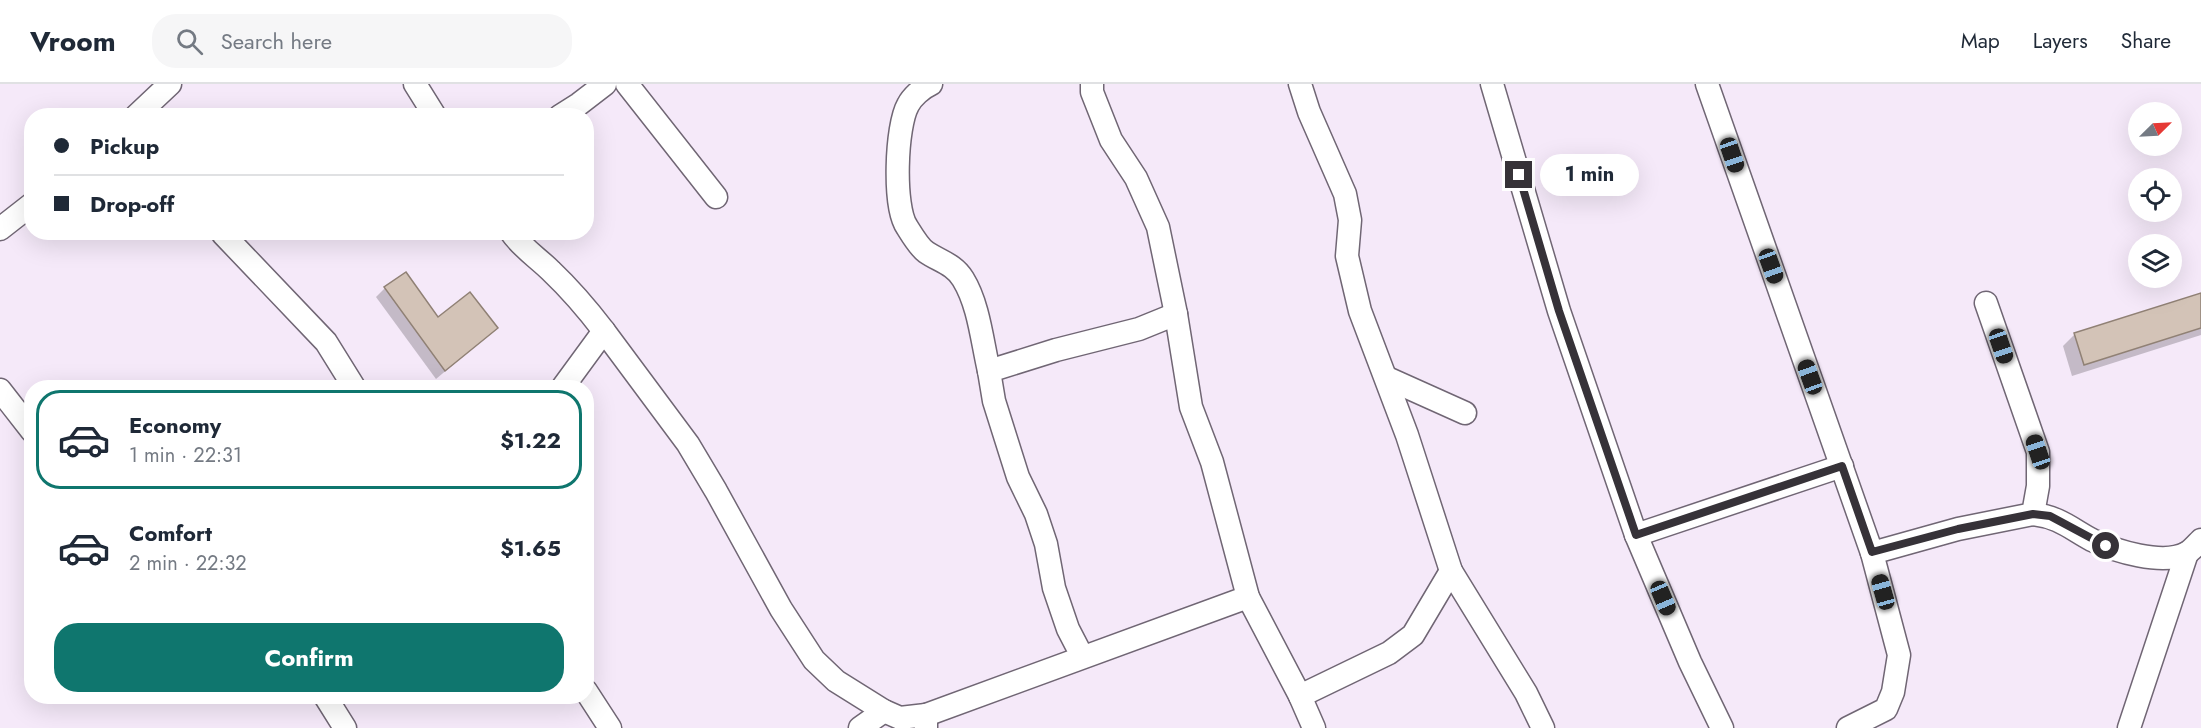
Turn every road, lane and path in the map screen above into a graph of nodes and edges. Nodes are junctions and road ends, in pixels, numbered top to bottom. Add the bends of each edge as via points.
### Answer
1 (415, 84) edge
2 (605, 84) edge
3 (627, 84) edge
4 (1092, 84) edge
5 (1300, 84) edge
6 (1492, 84) edge
7 (1707, 84) edge
8 (166, 85) edge
9 (925, 85) edge
10 (144, 108) edge
11 (430, 108) edge
12 (573, 108) edge
13 (717, 197) dead end
14 (24, 210) edge
15 (0, 229) edge
16 (229, 240) edge
17 (516, 240) edge
18 (1986, 303) dead end
19 (1176, 314) junction
20 (604, 331) junction
21 (988, 371) junction
22 (1387, 378) junction
23 (350, 380) edge
24 (568, 380) edge
25 (0, 390) edge
26 (1465, 413) dead end
27 (24, 421) edge
28 (1842, 466) junction
29 (2033, 514) junction
30 (1636, 535) junction
31 (2194, 547) edge
32 (1872, 552) junction
33 (1450, 571) junction
34 (1248, 597) junction
35 (1082, 656) junction
36 (1300, 696) junction
37 (594, 703) edge
38 (330, 704) edge
39 (897, 719) edge
40 (926, 722) edge
41 (345, 728) edge
42 (610, 728) edge
43 (860, 728) edge
44 (1314, 728) edge
45 (1543, 728) edge
46 (1722, 728) edge
47 (1848, 728) edge
48 (2129, 728) edge

1 - 11 street
2 - 12 street
3 - 13 street
4 - 19 street via 1111,140 1136,178 1158,227
5 - 22 street via 1345,194 1350,220 1347,256 1360,311
6 - 30 street via 1559,311
7 - 28 street
8 - 10 street
9 - 21 street via 908,105 899,132 897,189 904,224 924,251 949,263 963,278 976,312
14 - 15 street
16 - 23 street via 326,342
17 - 20 street via 582,302
18 - 29 street via 2038,452
19 - 21 street via 1139,329
19 - 34 street via 1191,407 1212,462
20 - 24 street
20 - 39 street via 688,444 814,660 836,681
21 - 35 street via 1018,477 1046,544 1054,588
22 - 26 street
22 - 33 street
25 - 27 street
28 - 30 street
28 - 32 street
29 - 31 street via 2050,516 2121,552 2167,558
29 - 32 street
30 - 46 street
31 - 48 street
32 - 47 street via 1899,655 1886,709
33 - 36 street via 1413,635 1389,653
33 - 45 street via 1526,693
34 - 35 street
34 - 36 street
35 - 40 street
36 - 44 street
37 - 42 street
38 - 41 street
39 - 40 street
39 - 43 street

